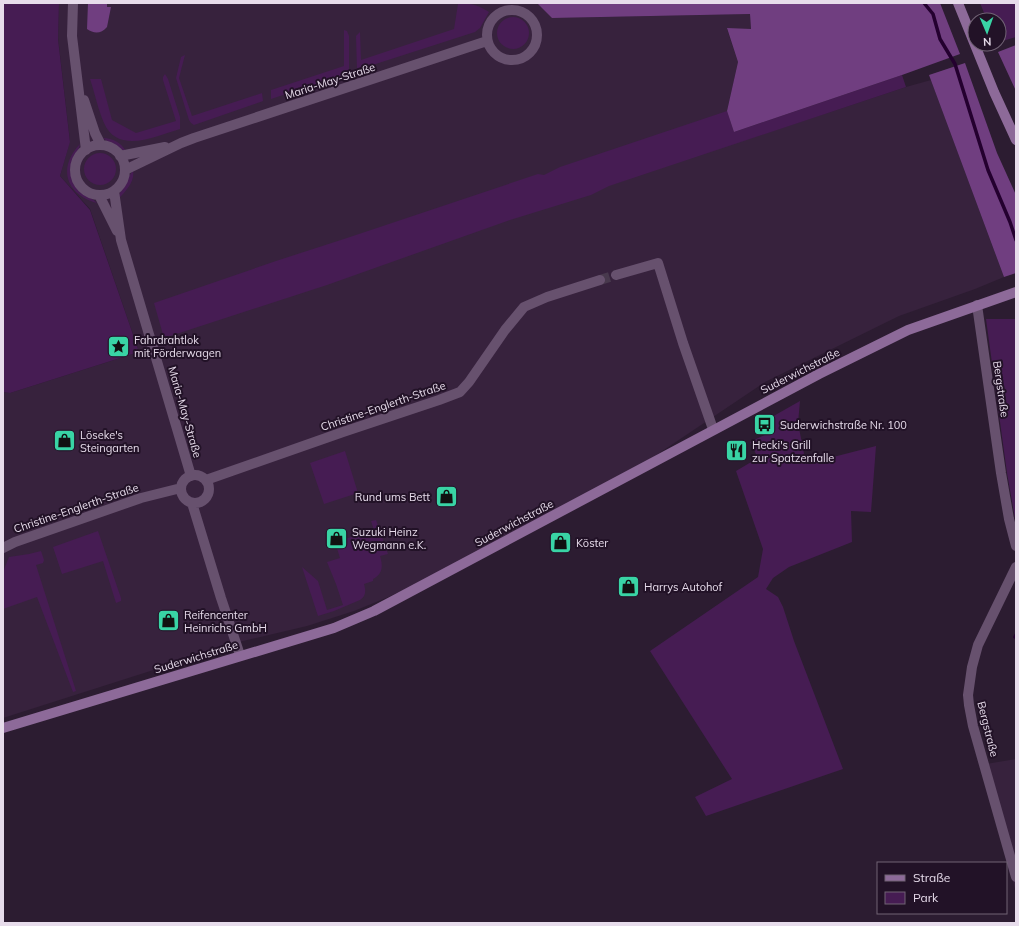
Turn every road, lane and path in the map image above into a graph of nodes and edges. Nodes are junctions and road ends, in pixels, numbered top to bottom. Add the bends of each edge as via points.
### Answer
1 (73, 3) edge
2 (958, 3) edge
3 (487, 41) junction
4 (77, 78) junction
5 (1016, 140) edge
6 (181, 143) junction
7 (101, 145) junction
8 (86, 150) junction
9 (120, 156) junction
10 (125, 170) junction
11 (114, 191) junction
12 (99, 195) junction
13 (121, 240) junction
14 (616, 275) tunnel mouth
15 (600, 280) tunnel mouth
16 (1016, 292) edge
17 (977, 305) junction
18 (713, 429) junction
19 (191, 476) junction
20 (206, 480) junction
21 (181, 488) junction
22 (192, 503) junction
23 (1016, 546) edge
24 (3, 548) edge
25 (1016, 567) edge
26 (240, 655) junction
27 (3, 728) edge
28 (1016, 877) edge

1 - 4 street via 72,36
2 - 5 main road
3 - 3 street via 491,50 498,56 516,60 532,51 538,36 537,28 526,13 509,9 491,21 486,33
3 - 6 street, Maria-May-Straße
4 - 7 street
4 - 8 street
6 - 9 street, Maria-May-Straße
6 - 10 street, Maria-May-Straße
7 - 8 street
7 - 9 street via 115,150
8 - 12 street via 77,160 77,179 89,193
9 - 10 street
10 - 11 street via 120,185
11 - 12 street
11 - 13 street, Maria-May-Straße
12 - 13 street, Maria-May-Straße
13 - 19 street, Maria-May-Straße
14 - 18 street via 658,263
15 - 20 street, Christine-Englerth-Straße via 547,297 524,308 460,392
16 - 17 main road, Suderwichstraße
17 - 18 main road, Suderwichstraße via 908,330
17 - 23 street, Bergstraße via 1001,473
18 - 26 main road, Suderwichstraße via 374,611 334,628
19 - 20 street via 199,476
19 - 21 street via 184,480
20 - 22 street via 209,488 207,496 201,502
21 - 22 street via 185,499
21 - 24 street, Christine-Englerth-Straße via 142,498
22 - 26 street
25 - 28 street, Bergstraße via 978,645 968,696 972,726
26 - 27 main road, Suderwichstraße

